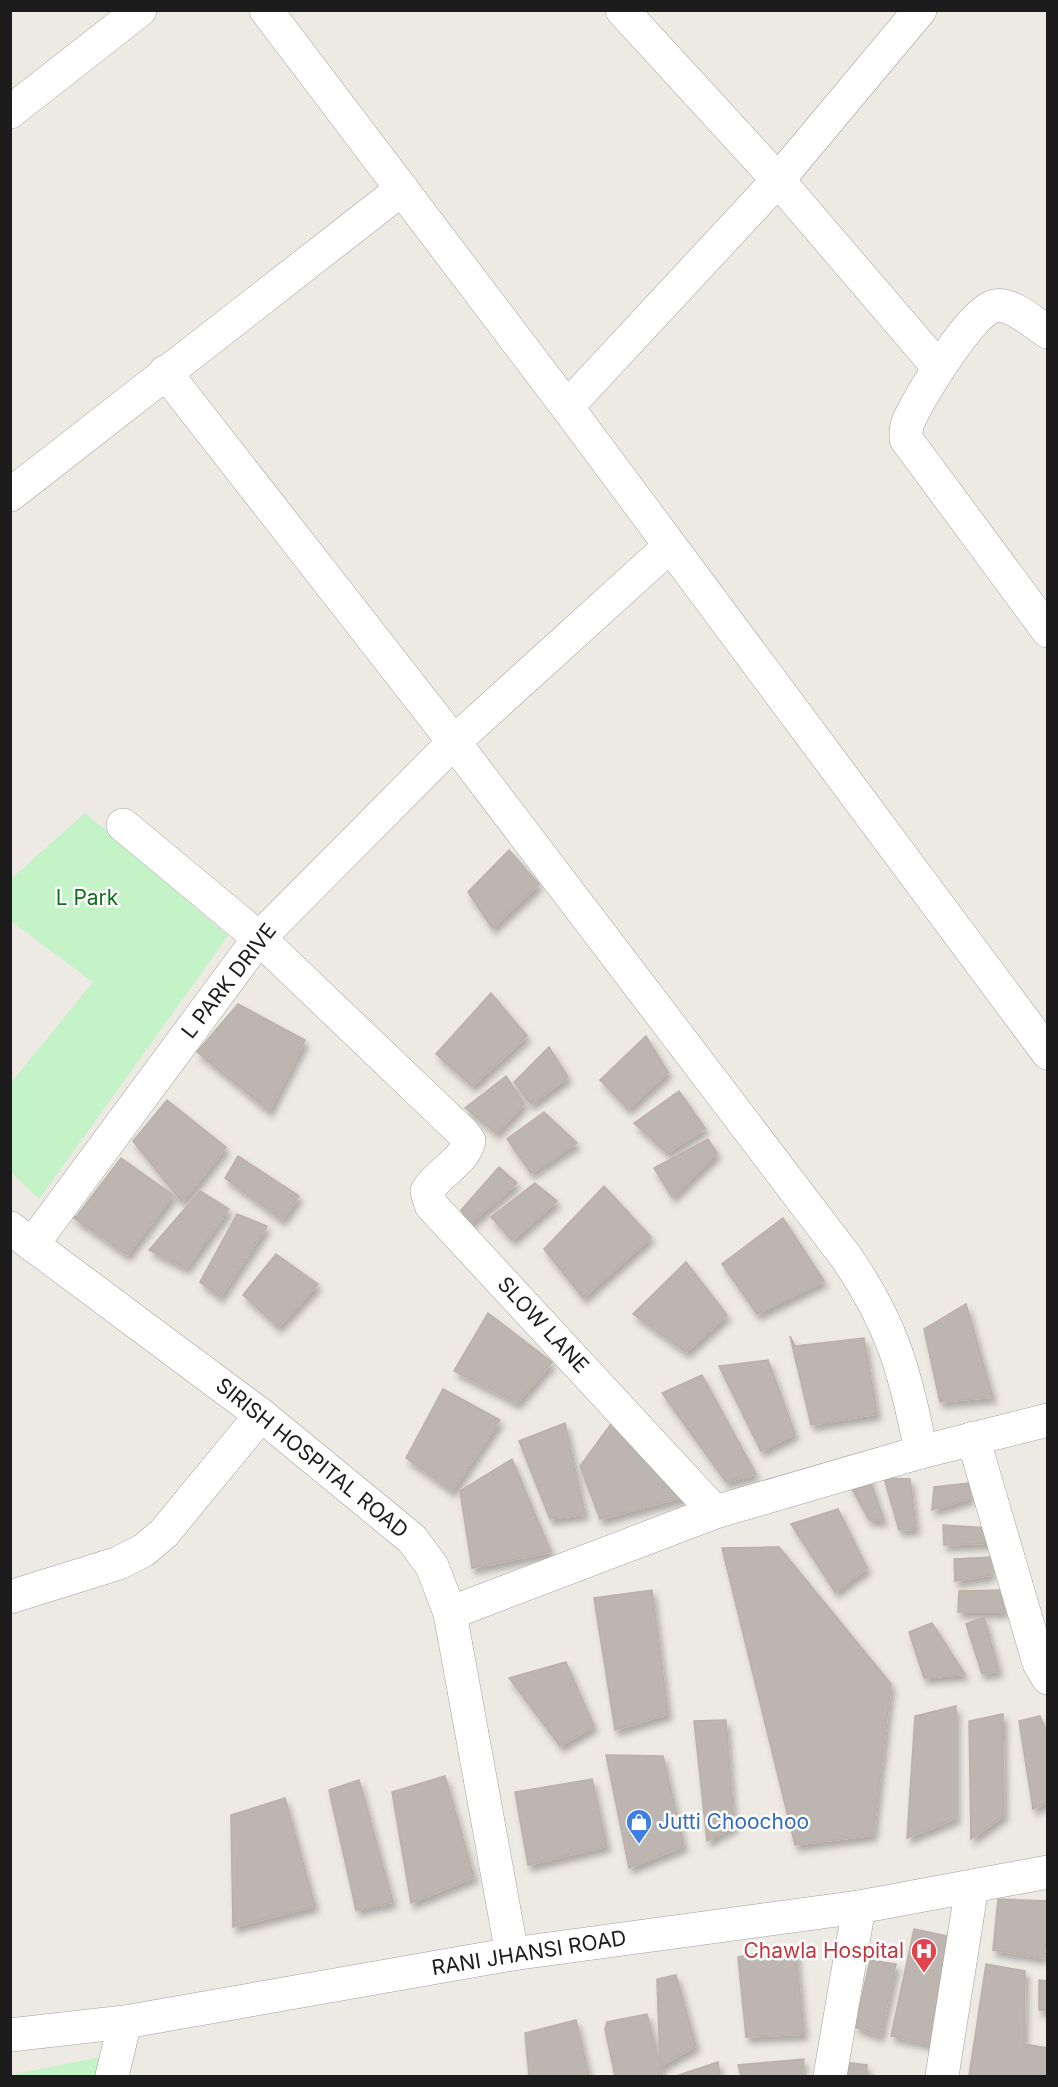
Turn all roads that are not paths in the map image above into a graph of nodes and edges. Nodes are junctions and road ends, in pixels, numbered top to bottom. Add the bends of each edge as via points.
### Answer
1 (266, 10) edge
2 (622, 10) edge
3 (920, 10) edge
4 (119, 17) edge
5 (10, 112) edge
6 (778, 180) junction
7 (402, 189) junction
8 (1047, 332) edge
9 (939, 368) junction
10 (165, 372) junction
11 (567, 406) junction
12 (10, 495) edge
13 (670, 546) junction
14 (1047, 631) edge
15 (454, 742) junction
16 (123, 825) dead end
17 (259, 938) junction
18 (1047, 1053) edge
19 (22, 1236) edge
20 (261, 1415) junction
21 (1047, 1420) edge
22 (973, 1438) junction
23 (921, 1452) junction
24 (716, 1512) junction
25 (10, 1597) edge
26 (450, 1613) junction
27 (1047, 1678) edge
28 (1047, 1872) edge
29 (972, 1886) junction
30 (859, 1907) junction
31 (513, 1954) junction
32 (125, 2022) junction
33 (10, 2035) edge
34 (112, 2076) edge
35 (830, 2076) edge
36 (942, 2076) edge

1 - 7 street
2 - 6 street
3 - 6 street
4 - 5 street
6 - 9 street
6 - 11 street
7 - 10 street
7 - 11 street
8 - 9 street via 1006,306 994,306 981,312
9 - 14 street via 908,423 906,439
10 - 12 street
10 - 15 street
11 - 13 street
13 - 15 street, L PARK DRIVE
13 - 18 street
15 - 17 street, L PARK DRIVE
15 - 23 street via 866,1287 882,1314 907,1381
16 - 17 street
17 - 19 street, L PARK DRIVE
17 - 24 street, SLOW LANE via 464,1133 469,1141 467,1150 433,1181 427,1191 431,1205
19 - 20 street, SIRISH HOSPITAL ROAD
20 - 25 street via 164,1533 144,1550 119,1563
20 - 26 street, SIRISH HOSPITAL ROAD via 412,1539 432,1566
21 - 22 street
22 - 23 street
22 - 27 street via 1039,1663
23 - 24 street
24 - 26 street
26 - 31 street, SIRISH HOSPITAL ROAD
28 - 29 street, RANI JHANSI ROAD
29 - 30 street, RANI JHANSI ROAD
29 - 36 street
30 - 31 street, RANI JHANSI ROAD
30 - 35 street
31 - 32 street, RANI JHANSI ROAD
32 - 33 street, RANI JHANSI ROAD
32 - 34 street

